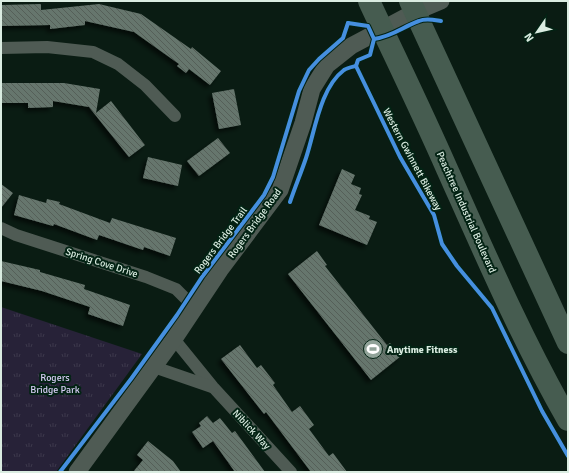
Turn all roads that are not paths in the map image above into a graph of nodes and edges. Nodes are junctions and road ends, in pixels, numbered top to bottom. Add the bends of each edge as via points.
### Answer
1 (369, 1) edge
2 (441, 1) edge
3 (413, 7) edge
4 (383, 30) junction
5 (1, 48) edge
6 (175, 116) dead end
7 (1, 228) edge
8 (195, 308) junction
9 (174, 339) junction
10 (568, 343) edge
11 (154, 367) junction
12 (213, 387) junction
13 (568, 420) edge
14 (82, 470) edge
15 (291, 472) edge

1 - 4 highway, Peachtree Industrial Boulevard
2 - 3 street, Rogers Bridge Road
3 - 4 street, Rogers Bridge Road
3 - 10 highway
4 - 8 street, Rogers Bridge Road via 351,46 327,65 312,89 280,190
4 - 13 highway, Peachtree Industrial Boulevard via 489,264 538,366
5 - 6 street via 47,47 93,52 118,64 145,85
7 - 8 street, Spring Cove Drive via 176,289
8 - 9 street, Rogers Bridge Road
9 - 11 street, Rogers Bridge Road
9 - 12 street, Niblick Way
11 - 12 street, Niblick Way
11 - 14 street, Rogers Bridge Road
12 - 15 street, Niblick Way

